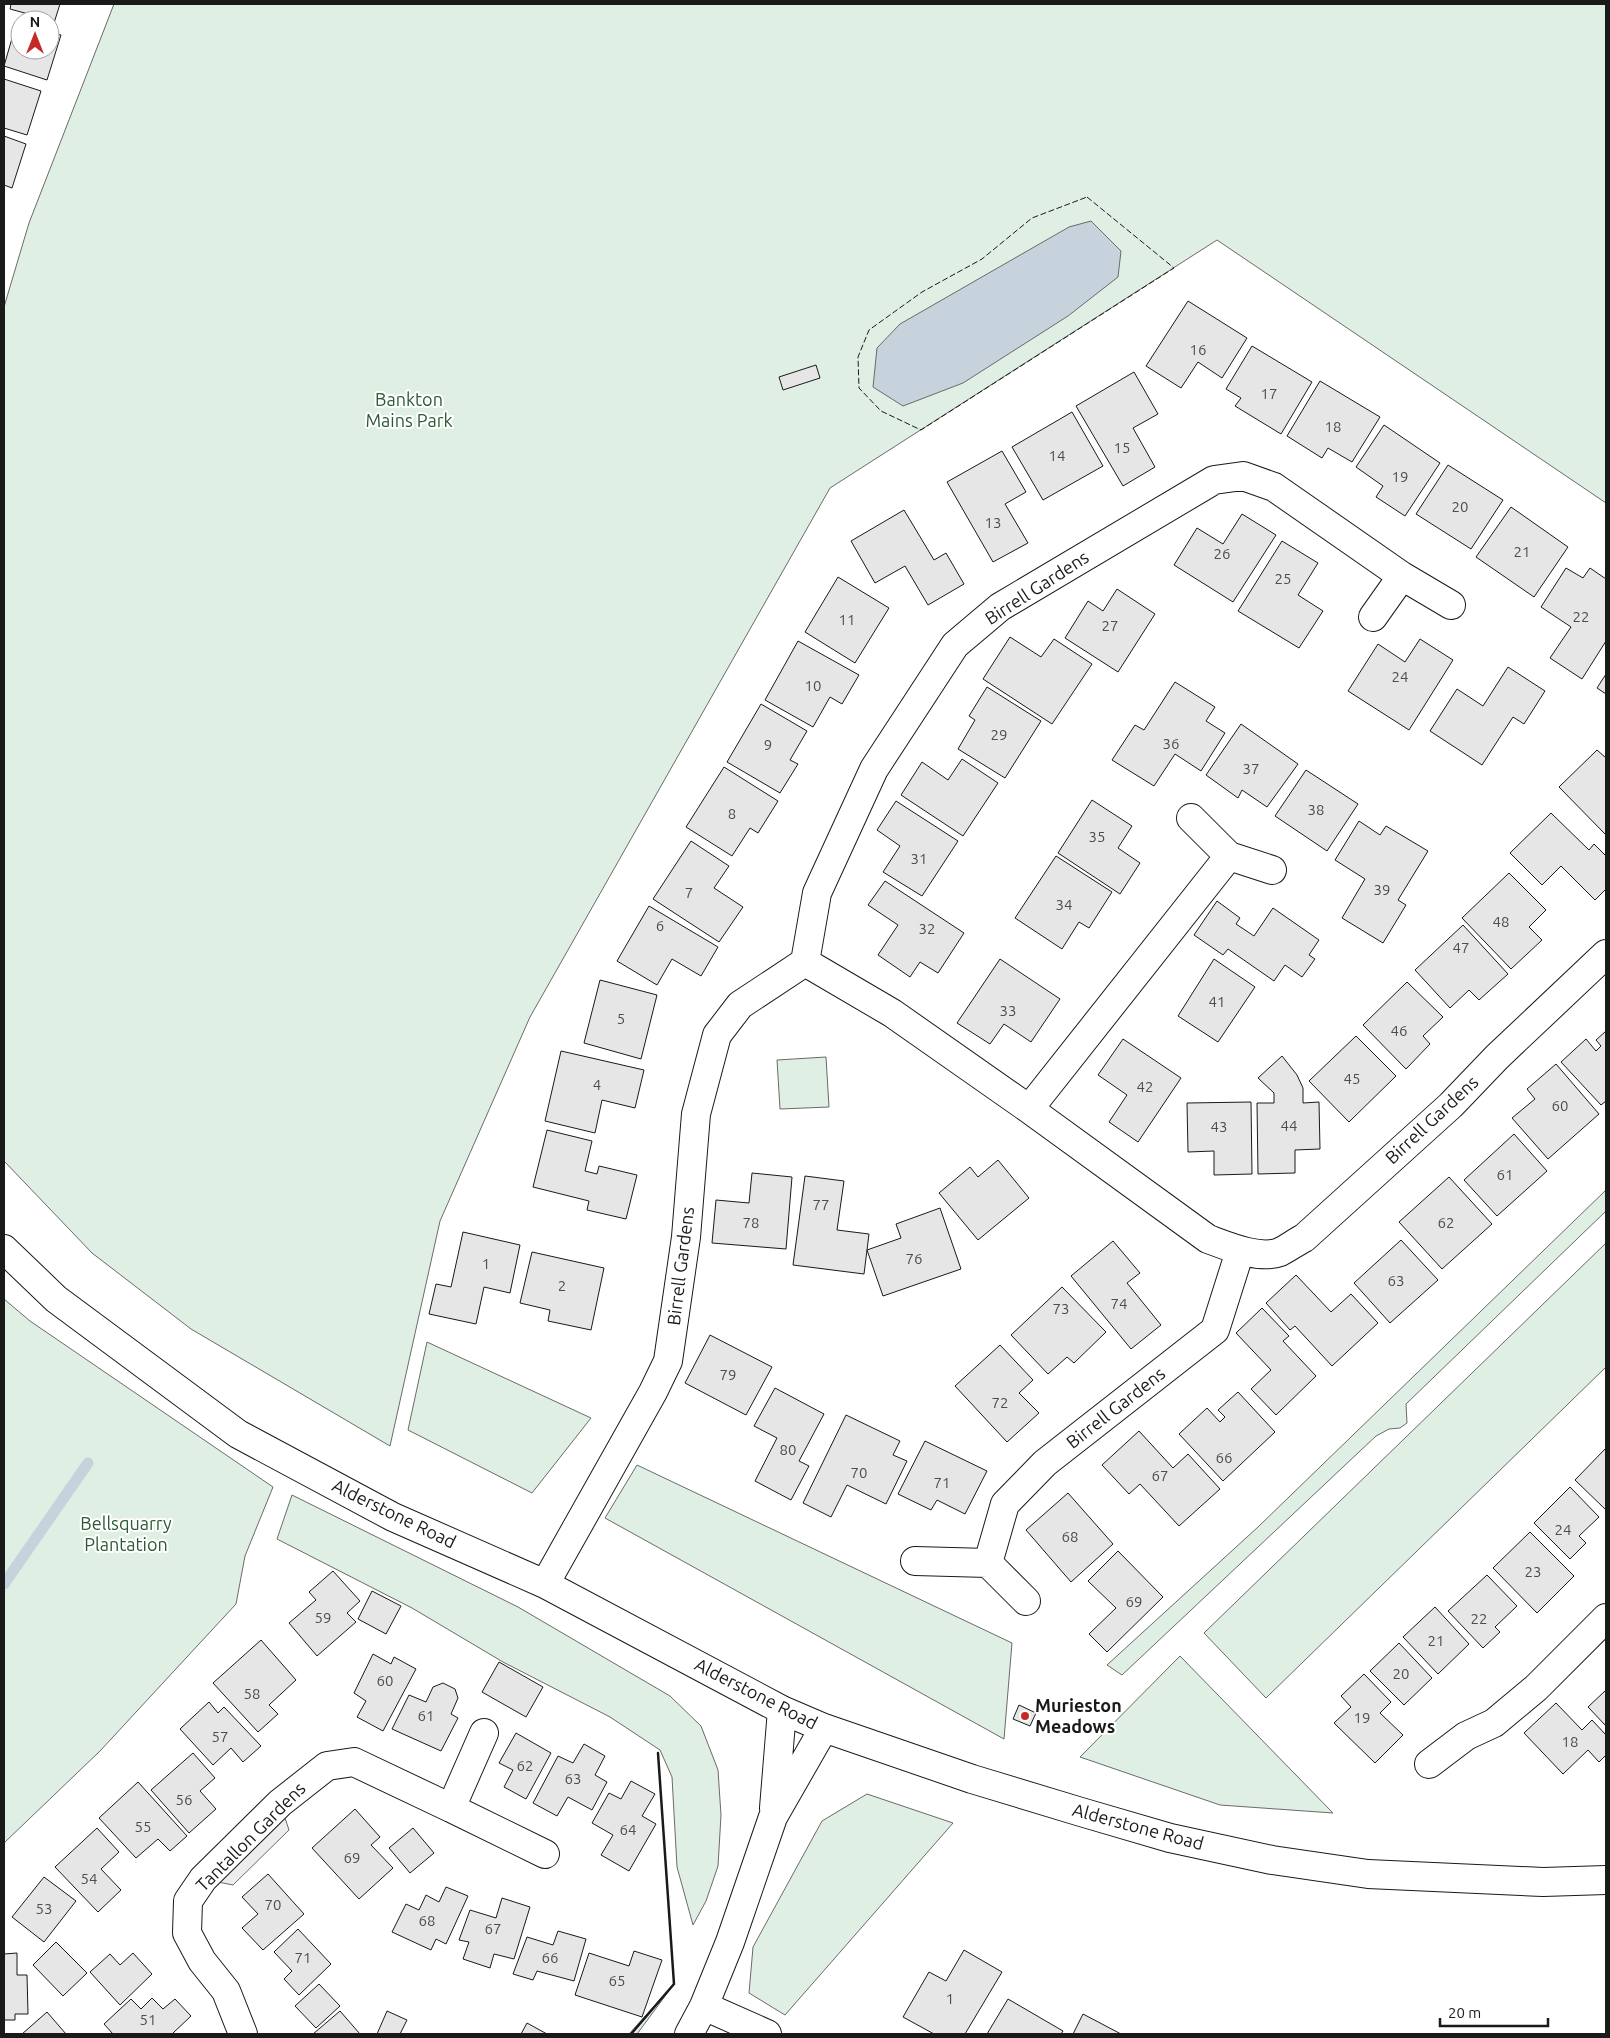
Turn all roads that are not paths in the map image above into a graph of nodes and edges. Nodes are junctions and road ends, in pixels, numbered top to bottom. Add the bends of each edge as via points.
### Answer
1 (1402, 576) junction
2 (1451, 605) dead end
3 (1373, 617) dead end
4 (1191, 818) dead end
5 (1229, 856) junction
6 (1272, 870) dead end
7 (1606, 954) edge
8 (805, 962) junction
9 (1029, 1109) junction
10 (4, 1250) edge
11 (1240, 1252) junction
12 (915, 1562) dead end
13 (988, 1563) junction
14 (545, 1584) junction
15 (1026, 1601) dead end
16 (1606, 1618) edge
17 (782, 1710) junction
18 (824, 1728) junction
19 (484, 1734) dead end
20 (1430, 1764) dead end
21 (451, 1808) junction
22 (773, 1817) junction
23 (545, 1854) dead end
24 (1606, 1880) edge
25 (704, 2006) junction
26 (243, 2034) edge
27 (689, 2034) edge
28 (767, 2034) edge

1 - 2 street, Birrell Gardens
1 - 3 street
1 - 8 street, Birrell Gardens via 1274,487 1244,476 1214,480 1000,607 955,645 874,769 817,892
4 - 5 street
5 - 6 street
5 - 9 street
7 - 11 street, Birrell Gardens via 1451,1105 1304,1238 1278,1253
8 - 9 street, Birrell Gardens via 892,1013
8 - 14 street, Birrell Gardens via 740,1005 717,1035 696,1114 686,1237 668,1361
9 - 11 street, Birrell Gardens via 1208,1239
10 - 14 street, Alderstone Road via 56,1299 238,1434 393,1517
11 - 13 street, Birrell Gardens via 1215,1330 1045,1464 1005,1504
12 - 13 street
13 - 15 street
14 - 17 street, Alderstone Road
16 - 20 street via 1536,1688 1494,1723 1466,1736
17 - 18 street, Alderstone Road
17 - 22 street
18 - 22 street
18 - 24 street, Alderstone Road via 972,1779 1170,1838 1272,1860 1368,1874 1543,1882
19 - 21 street
21 - 23 street, Tantallon Gardens
21 - 26 street, Tantallon Gardens via 354,1762 327,1766 280,1803 204,1879 188,1901 187,1933 202,1961 226,1992
22 - 25 street
25 - 27 street
25 - 28 street

